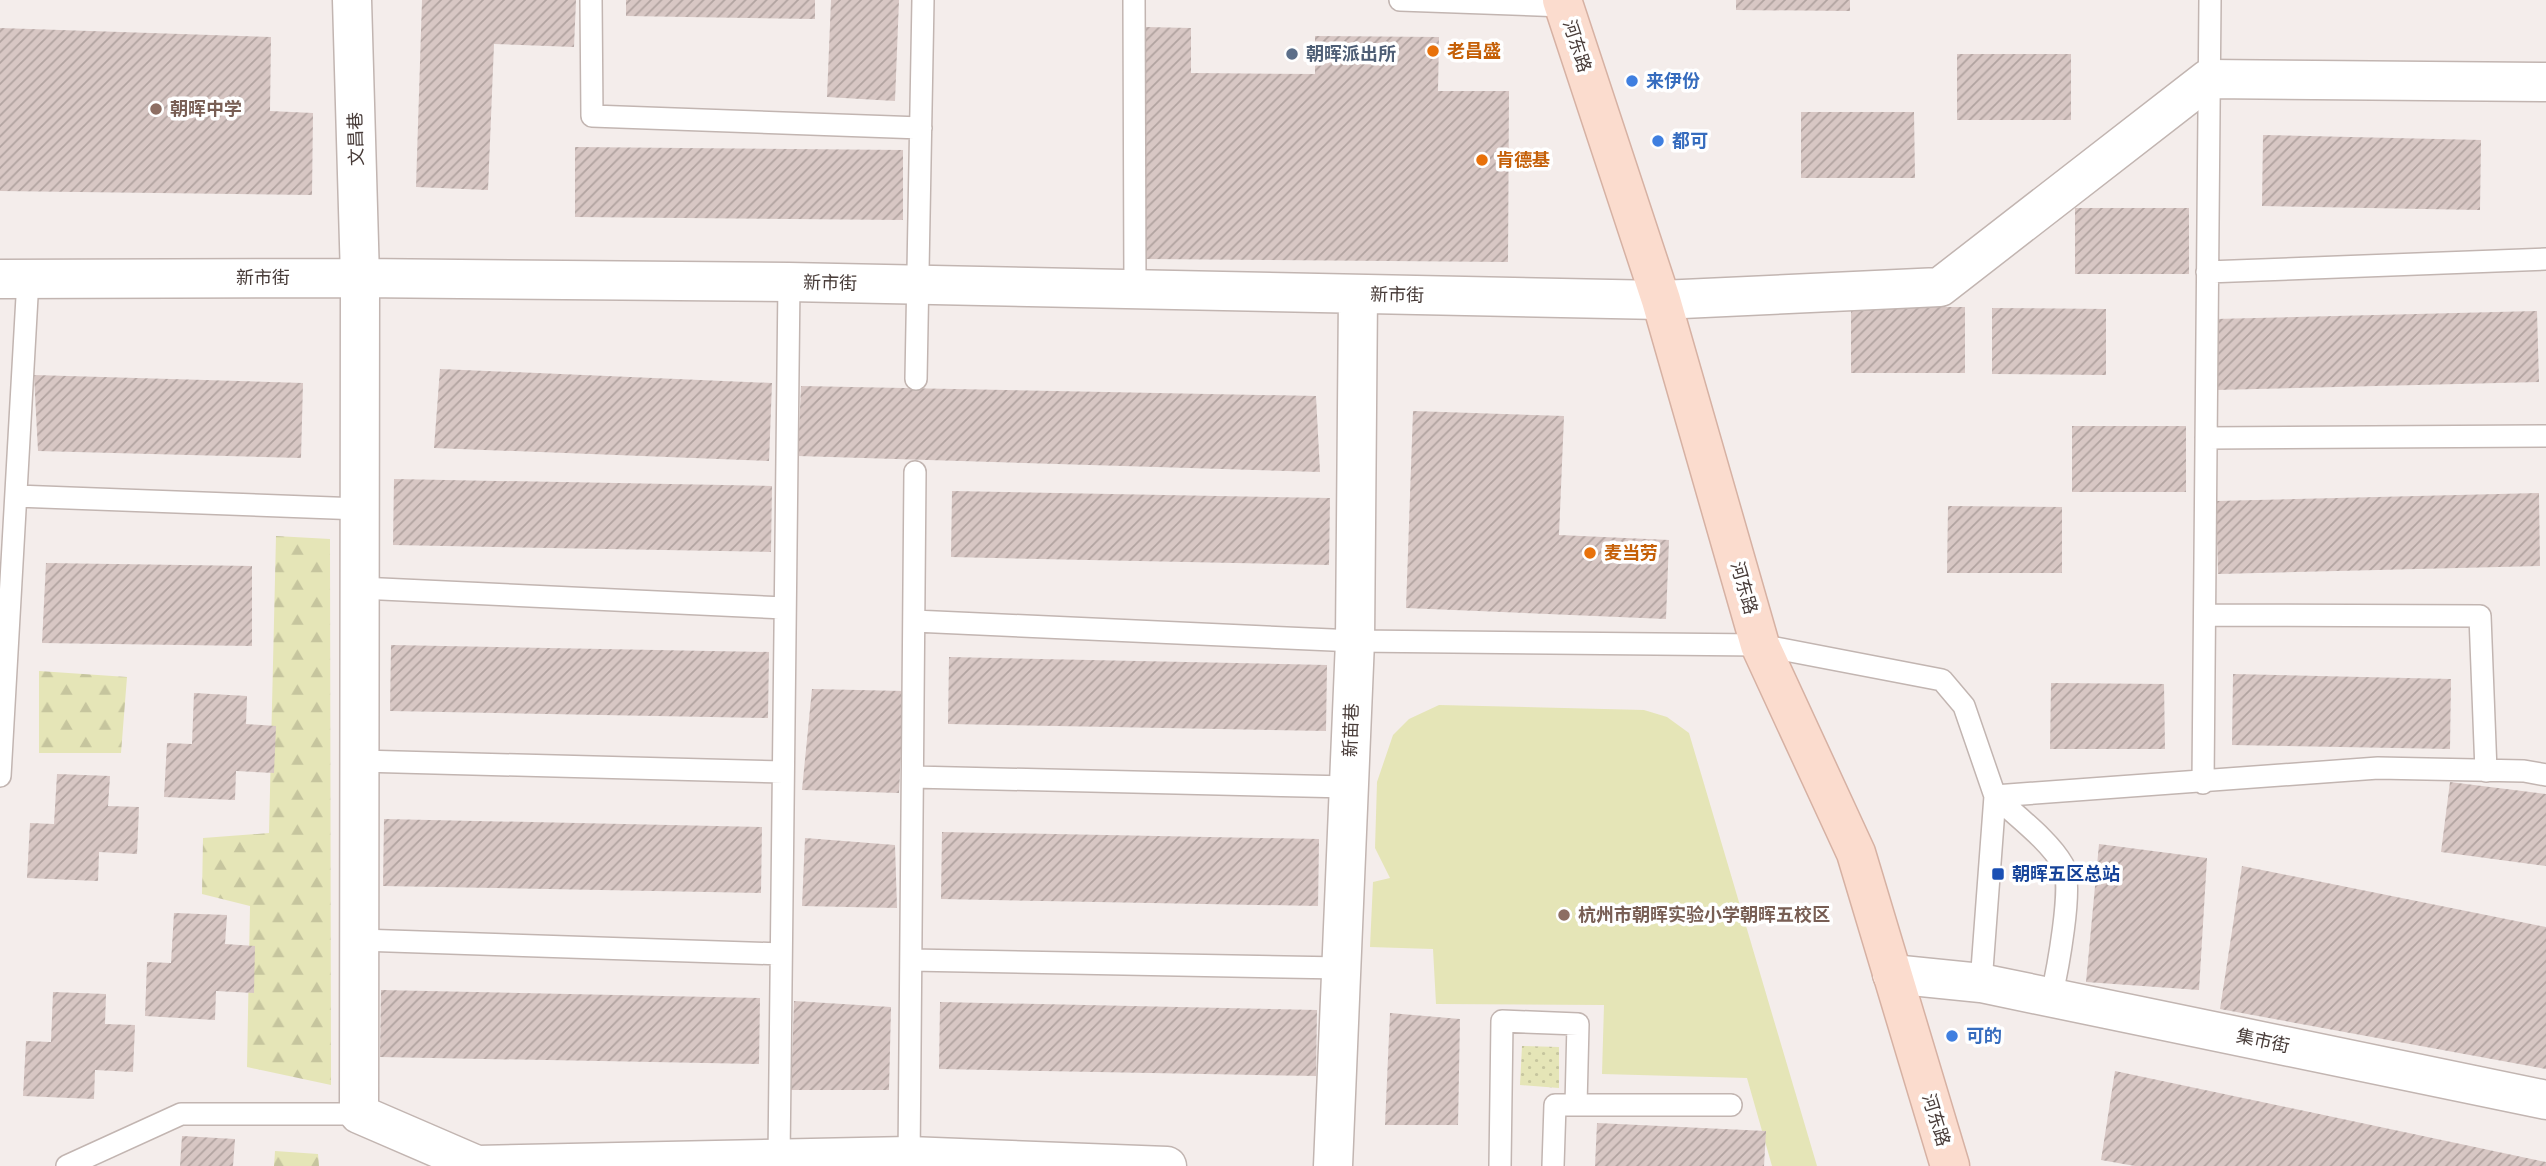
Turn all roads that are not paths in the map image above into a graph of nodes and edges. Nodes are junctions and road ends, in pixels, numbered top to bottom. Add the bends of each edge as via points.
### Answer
1 (352, 0) edge
2 (591, 0) edge
3 (923, 0) edge
4 (1134, 0) edge
5 (1400, 0) edge
6 (2210, 0) edge
7 (1563, 3) edge
8 (2208, 79) junction
9 (2546, 82) edge
10 (920, 128) junction
11 (2546, 259) edge
12 (2207, 272) junction
13 (360, 278) junction
14 (14, 279) edge
15 (789, 282) junction
16 (917, 284) junction
17 (1135, 289) junction
18 (1358, 294) junction
19 (1661, 300) junction
20 (916, 379) dead end
21 (2546, 436) edge
22 (2206, 438) junction
23 (915, 472) dead end
24 (16, 496) junction
25 (360, 509) junction
26 (360, 588) junction
27 (785, 608) junction
28 (2204, 615) junction
29 (914, 621) junction
30 (4, 634) edge
31 (1355, 641) junction
32 (1760, 645) junction
33 (360, 761) junction
34 (2486, 771) junction
35 (783, 772) junction
36 (2546, 775) edge
37 (0, 776) edge
38 (913, 777) junction
39 (2203, 783) junction
40 (1349, 787) junction
41 (1995, 796) junction
42 (360, 940) junction
43 (781, 954) junction
44 (911, 960) junction
45 (1341, 968) junction
46 (1892, 974) junction
47 (1981, 983) junction
48 (2051, 998) junction
49 (2546, 1100) edge
50 (1576, 1105) junction
51 (1731, 1105) dead end
52 (359, 1114) junction
53 (779, 1159) junction
54 (909, 1161) edge
55 (67, 1166) edge
56 (477, 1166) edge
57 (1167, 1166) edge
58 (1333, 1166) edge
59 (1500, 1166) edge
60 (1553, 1166) edge
61 (1950, 1166) edge

1 - 13 street, 文昌巷
2 - 10 lane via 592,116
3 - 10 lane
4 - 17 lane
5 - 7 lane
6 - 8 lane
7 - 19 main road, 河东路
8 - 9 street
8 - 12 lane
8 - 19 street, 新市街 via 1940,287
10 - 16 lane
11 - 12 lane
12 - 22 lane
13 - 14 street, 新市街
13 - 15 street, 新市街
13 - 25 street, 文昌巷
14 - 24 lane
15 - 16 street, 新市街
15 - 27 lane
16 - 17 street, 新市街
16 - 20 lane
17 - 18 street, 新市街
18 - 19 street, 新市街
18 - 31 street, 新苗巷
19 - 32 main road, 河东路
21 - 22 lane
22 - 28 lane
23 - 29 lane
24 - 25 lane
24 - 30 lane
25 - 26 street, 文昌巷
26 - 27 lane
26 - 33 street, 文昌巷
27 - 35 lane
28 - 34 lane via 2480,617
28 - 39 lane
29 - 31 lane
29 - 38 lane
30 - 37 lane
31 - 32 lane
31 - 40 street, 新苗巷
32 - 41 lane via 1942,680 1964,706
32 - 46 main road, 河东路 via 1856,853
33 - 35 lane
33 - 42 street, 文昌巷
34 - 36 lane
34 - 39 lane via 2378,768
35 - 43 lane
38 - 40 lane
38 - 44 lane
39 - 41 lane
40 - 45 street, 新苗巷
41 - 47 lane
41 - 48 lane via 2056,853 2065,868 2066,900
42 - 43 lane
42 - 52 street, 文昌巷
43 - 53 lane
44 - 45 lane
44 - 54 lane
45 - 58 street, 新苗巷
46 - 47 street, 集市街
46 - 61 main road, 河东路
47 - 48 street, 集市街
48 - 49 street, 集市街
50 - 51 lane
50 - 59 lane via 1578,1024 1502,1021
50 - 60 lane via 1555,1105
52 - 55 lane via 181,1114
52 - 56 street
53 - 54 street
53 - 56 street
54 - 57 street

